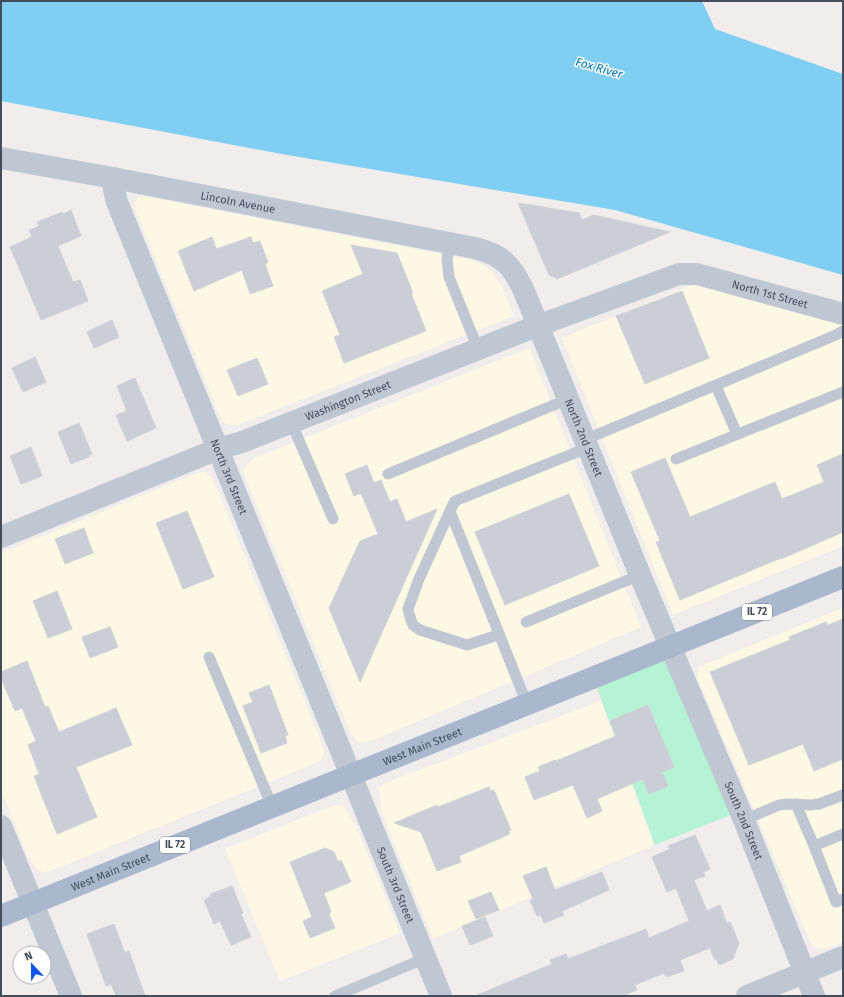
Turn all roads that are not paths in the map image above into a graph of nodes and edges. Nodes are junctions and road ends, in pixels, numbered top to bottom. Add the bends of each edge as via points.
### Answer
1 (1, 158) edge
2 (113, 178) junction
3 (450, 243) junction
4 (475, 248) joint
5 (697, 274) joint
6 (843, 314) edge
7 (537, 326) junction
8 (843, 330) edge
9 (478, 349) junction
10 (716, 386) junction
11 (843, 392) edge
12 (568, 399) junction
13 (292, 422) junction
14 (736, 434) junction
15 (586, 444) junction
16 (218, 449) junction
17 (676, 459) dead end
18 (388, 474) dead end
19 (450, 511) junction
20 (333, 519) dead end
21 (1, 537) edge
22 (640, 575) junction
23 (843, 577) edge
24 (526, 622) dead end
25 (498, 635) junction
26 (671, 647) junction
27 (209, 657) dead end
28 (527, 704) junction
29 (350, 774) junction
30 (843, 795) edge
31 (796, 804) junction
32 (272, 806) junction
33 (744, 820) junction
34 (1, 826) edge
35 (843, 834) edge
36 (814, 846) junction
37 (843, 899) edge
38 (32, 903) junction
39 (1, 916) edge
40 (843, 957) edge
41 (426, 958) junction
42 (804, 973) junction
43 (71, 996) edge
44 (335, 996) edge
45 (441, 996) edge
46 (747, 996) edge
47 (814, 996) edge

1 - 2 street, Lincoln Avenue
2 - 3 street, Lincoln Avenue
2 - 16 street, North 3rd Street via 117,202
3 - 4 street, Lincoln Avenue
3 - 9 lane via 447,259 449,277
4 - 7 street, North 2nd Street via 498,256 510,266 521,284
5 - 6 street, North 1st Street
5 - 7 street, Washington Street via 676,275
7 - 9 street, Washington Street
7 - 12 street, North 2nd Street
8 - 10 lane via 836,336
9 - 13 street, Washington Street
10 - 14 lane
10 - 15 lane
11 - 14 lane
12 - 15 street, North 2nd Street
12 - 18 lane
13 - 16 street, Washington Street
13 - 20 lane
14 - 17 lane
15 - 19 lane via 455,501
15 - 22 street, North 2nd Street
16 - 21 street, Washington Street
16 - 29 street, North 3rd Street
19 - 25 lane
19 - 25 lane via 418,579 408,609 413,625 420,630 467,645
22 - 24 lane
22 - 26 street, North 2nd Street
23 - 26 main road, West Main Street / IL 72
25 - 28 lane
26 - 28 main road, West Main Street / IL 72
26 - 33 street, South 2nd Street
27 - 32 lane
28 - 29 main road, West Main Street / IL 72
29 - 32 main road, West Main Street / IL 72
29 - 41 street, South 3rd Street
30 - 31 lane via 819,804
31 - 33 lane via 779,805
31 - 36 lane
32 - 38 main road, West Main Street / IL 72
33 - 42 street, South 2nd Street
34 - 38 street
35 - 36 lane
36 - 37 lane via 836,902
38 - 39 main road, West Main Street / IL 72
38 - 43 street
40 - 42 street
41 - 44 lane
41 - 45 street, South 3rd Street
42 - 46 street
42 - 47 street, South 2nd Street

